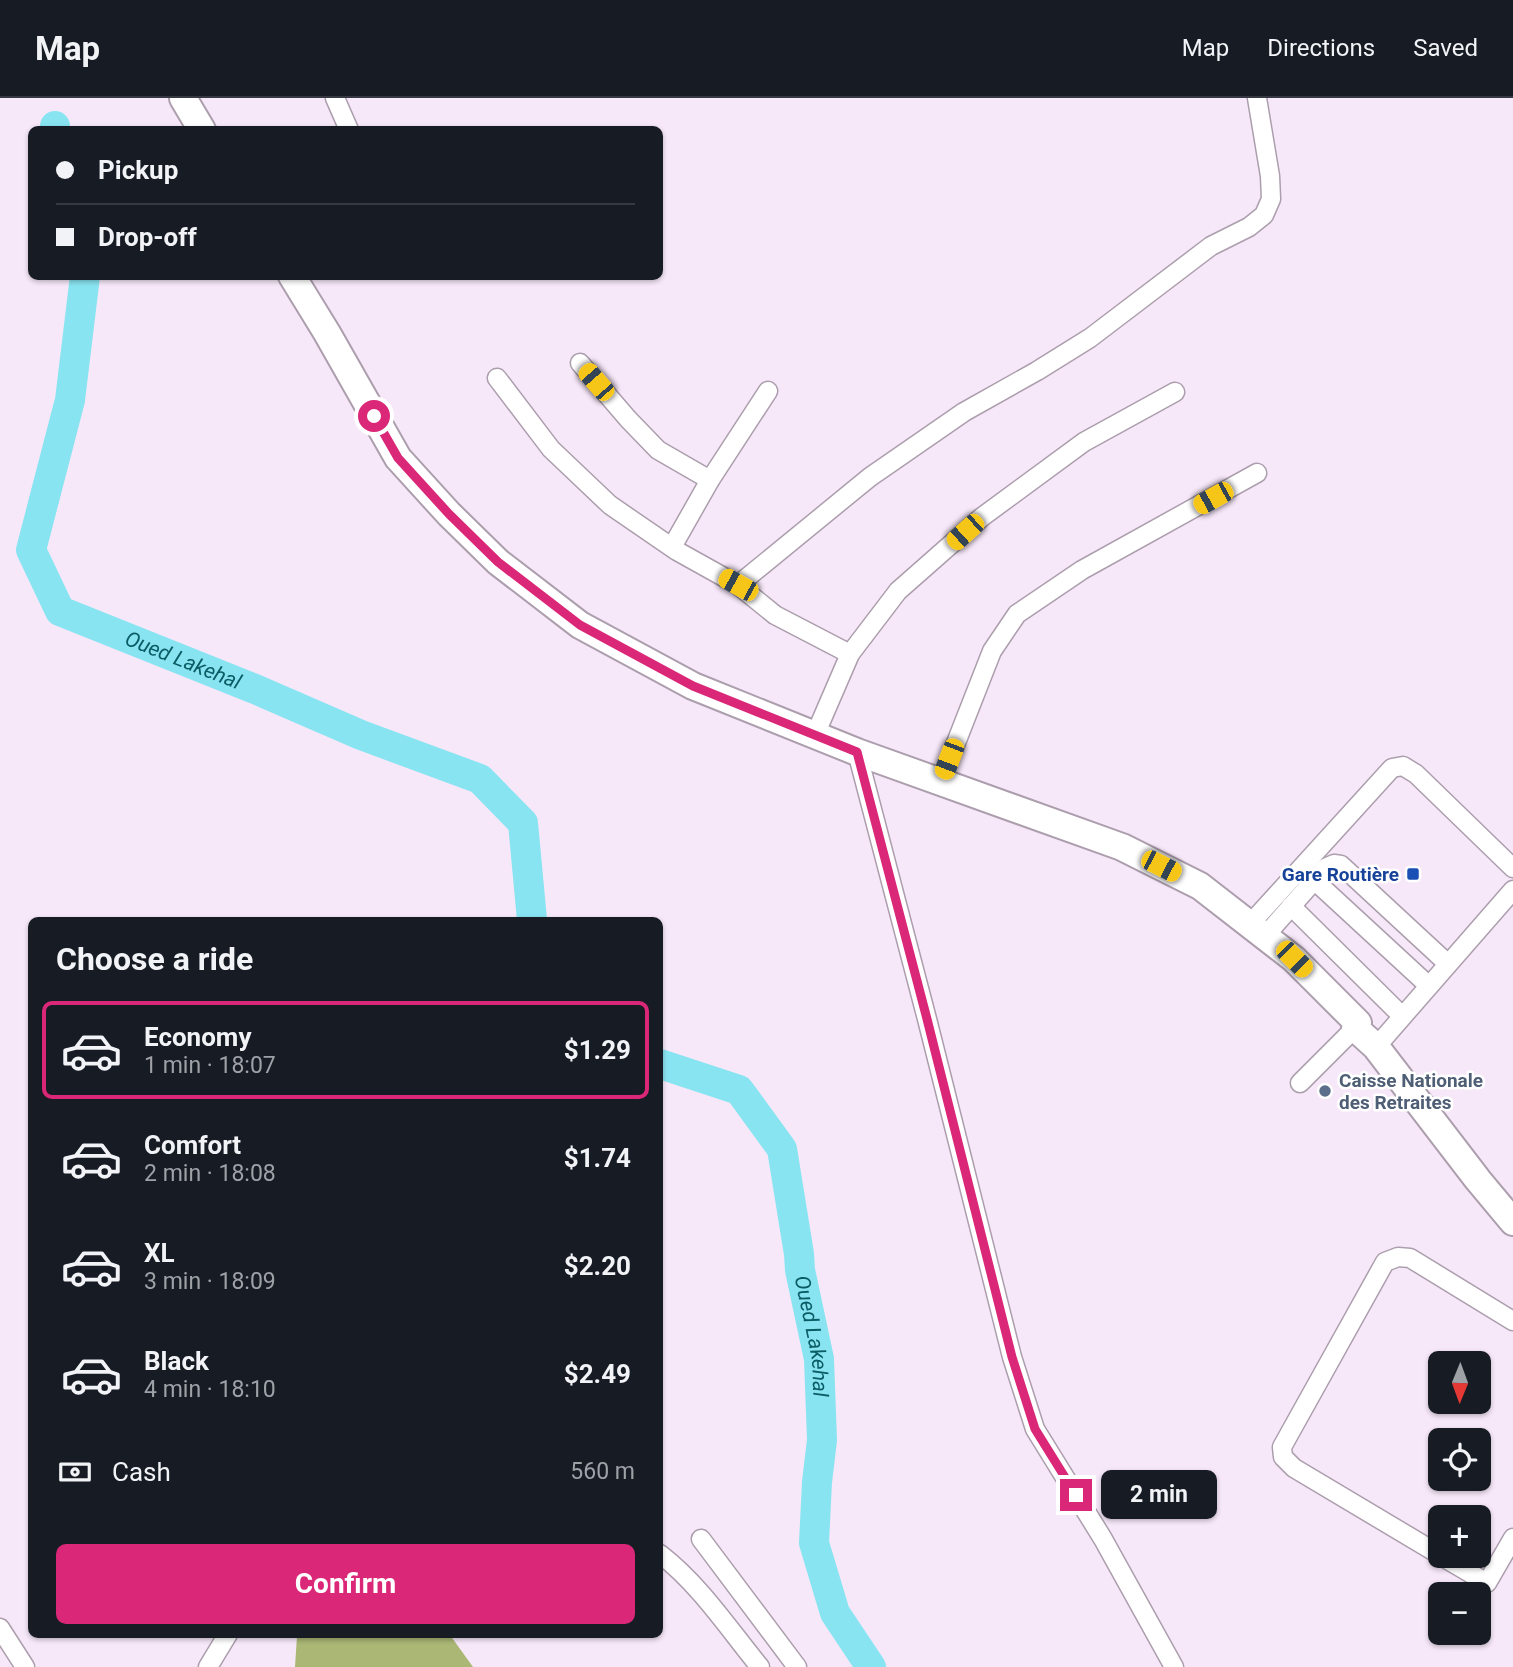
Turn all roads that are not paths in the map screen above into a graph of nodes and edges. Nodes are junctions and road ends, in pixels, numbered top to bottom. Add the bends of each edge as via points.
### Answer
1 (183, 98) edge
2 (335, 98) edge
3 (1257, 98) edge
4 (200, 126) edge
5 (347, 126) edge
6 (294, 280) edge
7 (580, 363) dead end
8 (497, 378) dead end
9 (768, 391) dead end
10 (1175, 392) dead end
11 (1257, 473) dead end
12 (710, 480) junction
13 (672, 548) junction
14 (738, 585) junction
15 (850, 654) junction
16 (816, 735) junction
17 (857, 752) junction
18 (941, 781) junction
19 (1513, 868) edge
20 (1314, 880) junction
21 (1513, 890) edge
22 (1292, 906) junction
23 (1257, 930) junction
24 (1448, 964) junction
25 (1429, 986) junction
26 (1402, 1016) junction
27 (1355, 1028) junction
28 (1376, 1046) junction
29 (1300, 1083) dead end
30 (1513, 1222) edge
31 (1513, 1321) edge
32 (1513, 1538) edge
33 (701, 1539) dead end
34 (1428, 1547) edge
35 (663, 1556) edge
36 (1462, 1568) edge
37 (0, 1628) edge
38 (226, 1638) edge
39 (25, 1667) edge
40 (208, 1667) edge
41 (760, 1667) edge
42 (797, 1667) edge
43 (1174, 1667) edge

1 - 4 highway
2 - 5 street
3 - 14 street via 1270,176 1271,199 1264,215 1211,246 1090,338 964,412 870,477
6 - 16 highway via 398,458 498,562 580,625 693,686
7 - 12 street via 658,450
8 - 13 street via 551,449 610,505
9 - 12 street
10 - 15 street via 1084,442 982,517 898,591
11 - 18 street via 1082,570 1017,614 992,651
12 - 13 street
13 - 14 street
14 - 15 street via 775,615
15 - 16 street
16 - 17 highway
17 - 18 highway
17 - 43 street via 1012,1357 1035,1429
18 - 23 highway via 1122,847 1200,886
19 - 23 street via 1416,774 1403,766 1392,768
20 - 22 street
20 - 24 street via 1325,868 1341,865
20 - 25 street
21 - 24 street
22 - 23 street
22 - 26 street
23 - 27 highway via 1294,959 1358,1023
24 - 25 street
25 - 26 street
26 - 28 street
27 - 28 highway
27 - 29 street
28 - 30 highway
31 - 34 street via 1410,1258 1385,1262 1282,1447 1283,1457 1294,1468
32 - 36 street via 1487,1583
33 - 42 street
35 - 41 street via 705,1596
37 - 39 street
38 - 40 street

